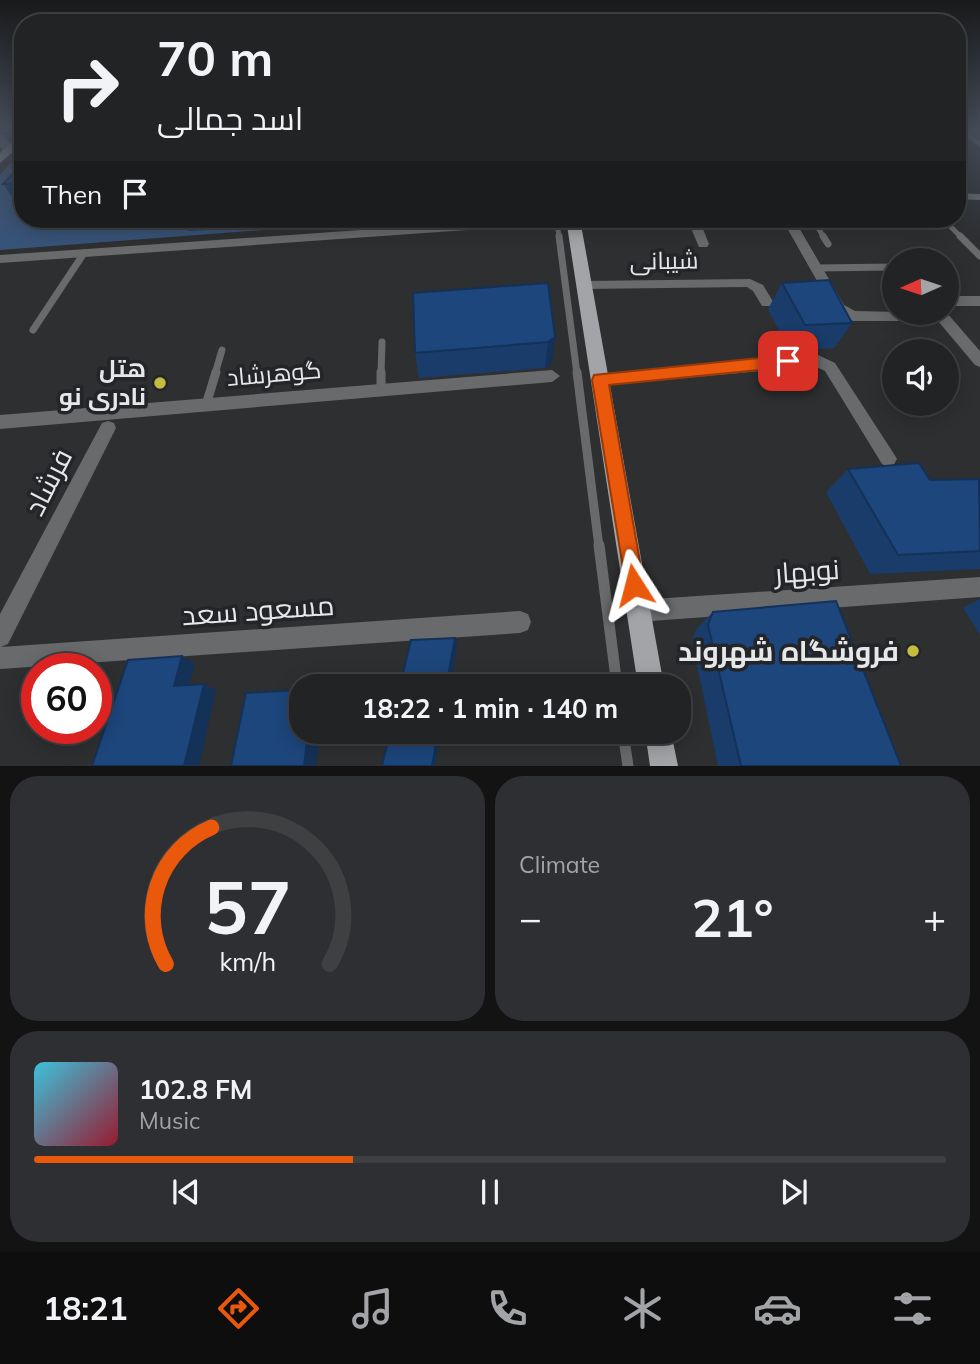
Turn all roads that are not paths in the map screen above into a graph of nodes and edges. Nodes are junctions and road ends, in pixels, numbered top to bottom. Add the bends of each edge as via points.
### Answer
1 (438, 228) edge
2 (558, 228) edge
3 (574, 228) edge
4 (697, 228) edge
5 (793, 228) edge
6 (818, 228) edge
7 (952, 228) edge
8 (703, 244) dead end
9 (828, 244) dead end
10 (84, 253) junction
11 (980, 256) edge
12 (0, 259) edge
13 (882, 267) edge
14 (816, 268) junction
15 (584, 285) junction
16 (980, 301) edge
17 (767, 303) dead end
18 (959, 306) edge
19 (882, 314) edge
20 (954, 326) edge
21 (33, 330) dead end
22 (382, 342) dead end
23 (222, 350) dead end
24 (980, 361) edge
25 (552, 376) dead end
26 (600, 380) junction
27 (381, 390) junction
28 (206, 405) junction
29 (0, 422) edge
30 (108, 428) dead end
31 (888, 459) dead end
32 (980, 587) edge
33 (638, 611) junction
34 (520, 621) dead end
35 (0, 636) edge
36 (0, 658) edge
37 (615, 674) edge
38 (649, 674) edge
39 (625, 744) edge
40 (661, 744) edge
41 (628, 765) edge
42 (664, 765) edge

1 - 10 street
2 - 37 lane
3 - 15 main road
4 - 8 street
5 - 14 street
6 - 9 lane
7 - 11 lane
10 - 12 street
10 - 21 lane
13 - 14 lane
14 - 19 street via 839,308 853,316
15 - 17 street, شیبانی via 745,283 755,285
15 - 26 main road
16 - 18 street
20 - 24 street
22 - 27 lane
23 - 28 lane
25 - 27 street, گوهرشاد
26 - 31 street via 788,361 825,363
26 - 33 main road
27 - 28 street, گوهرشاد
28 - 29 street, گوهرشاد
30 - 35 street, فرشاد
32 - 33 street, نوبهار
33 - 38 main road
34 - 36 street, مسعود سعد
39 - 41 lane
40 - 42 main road

